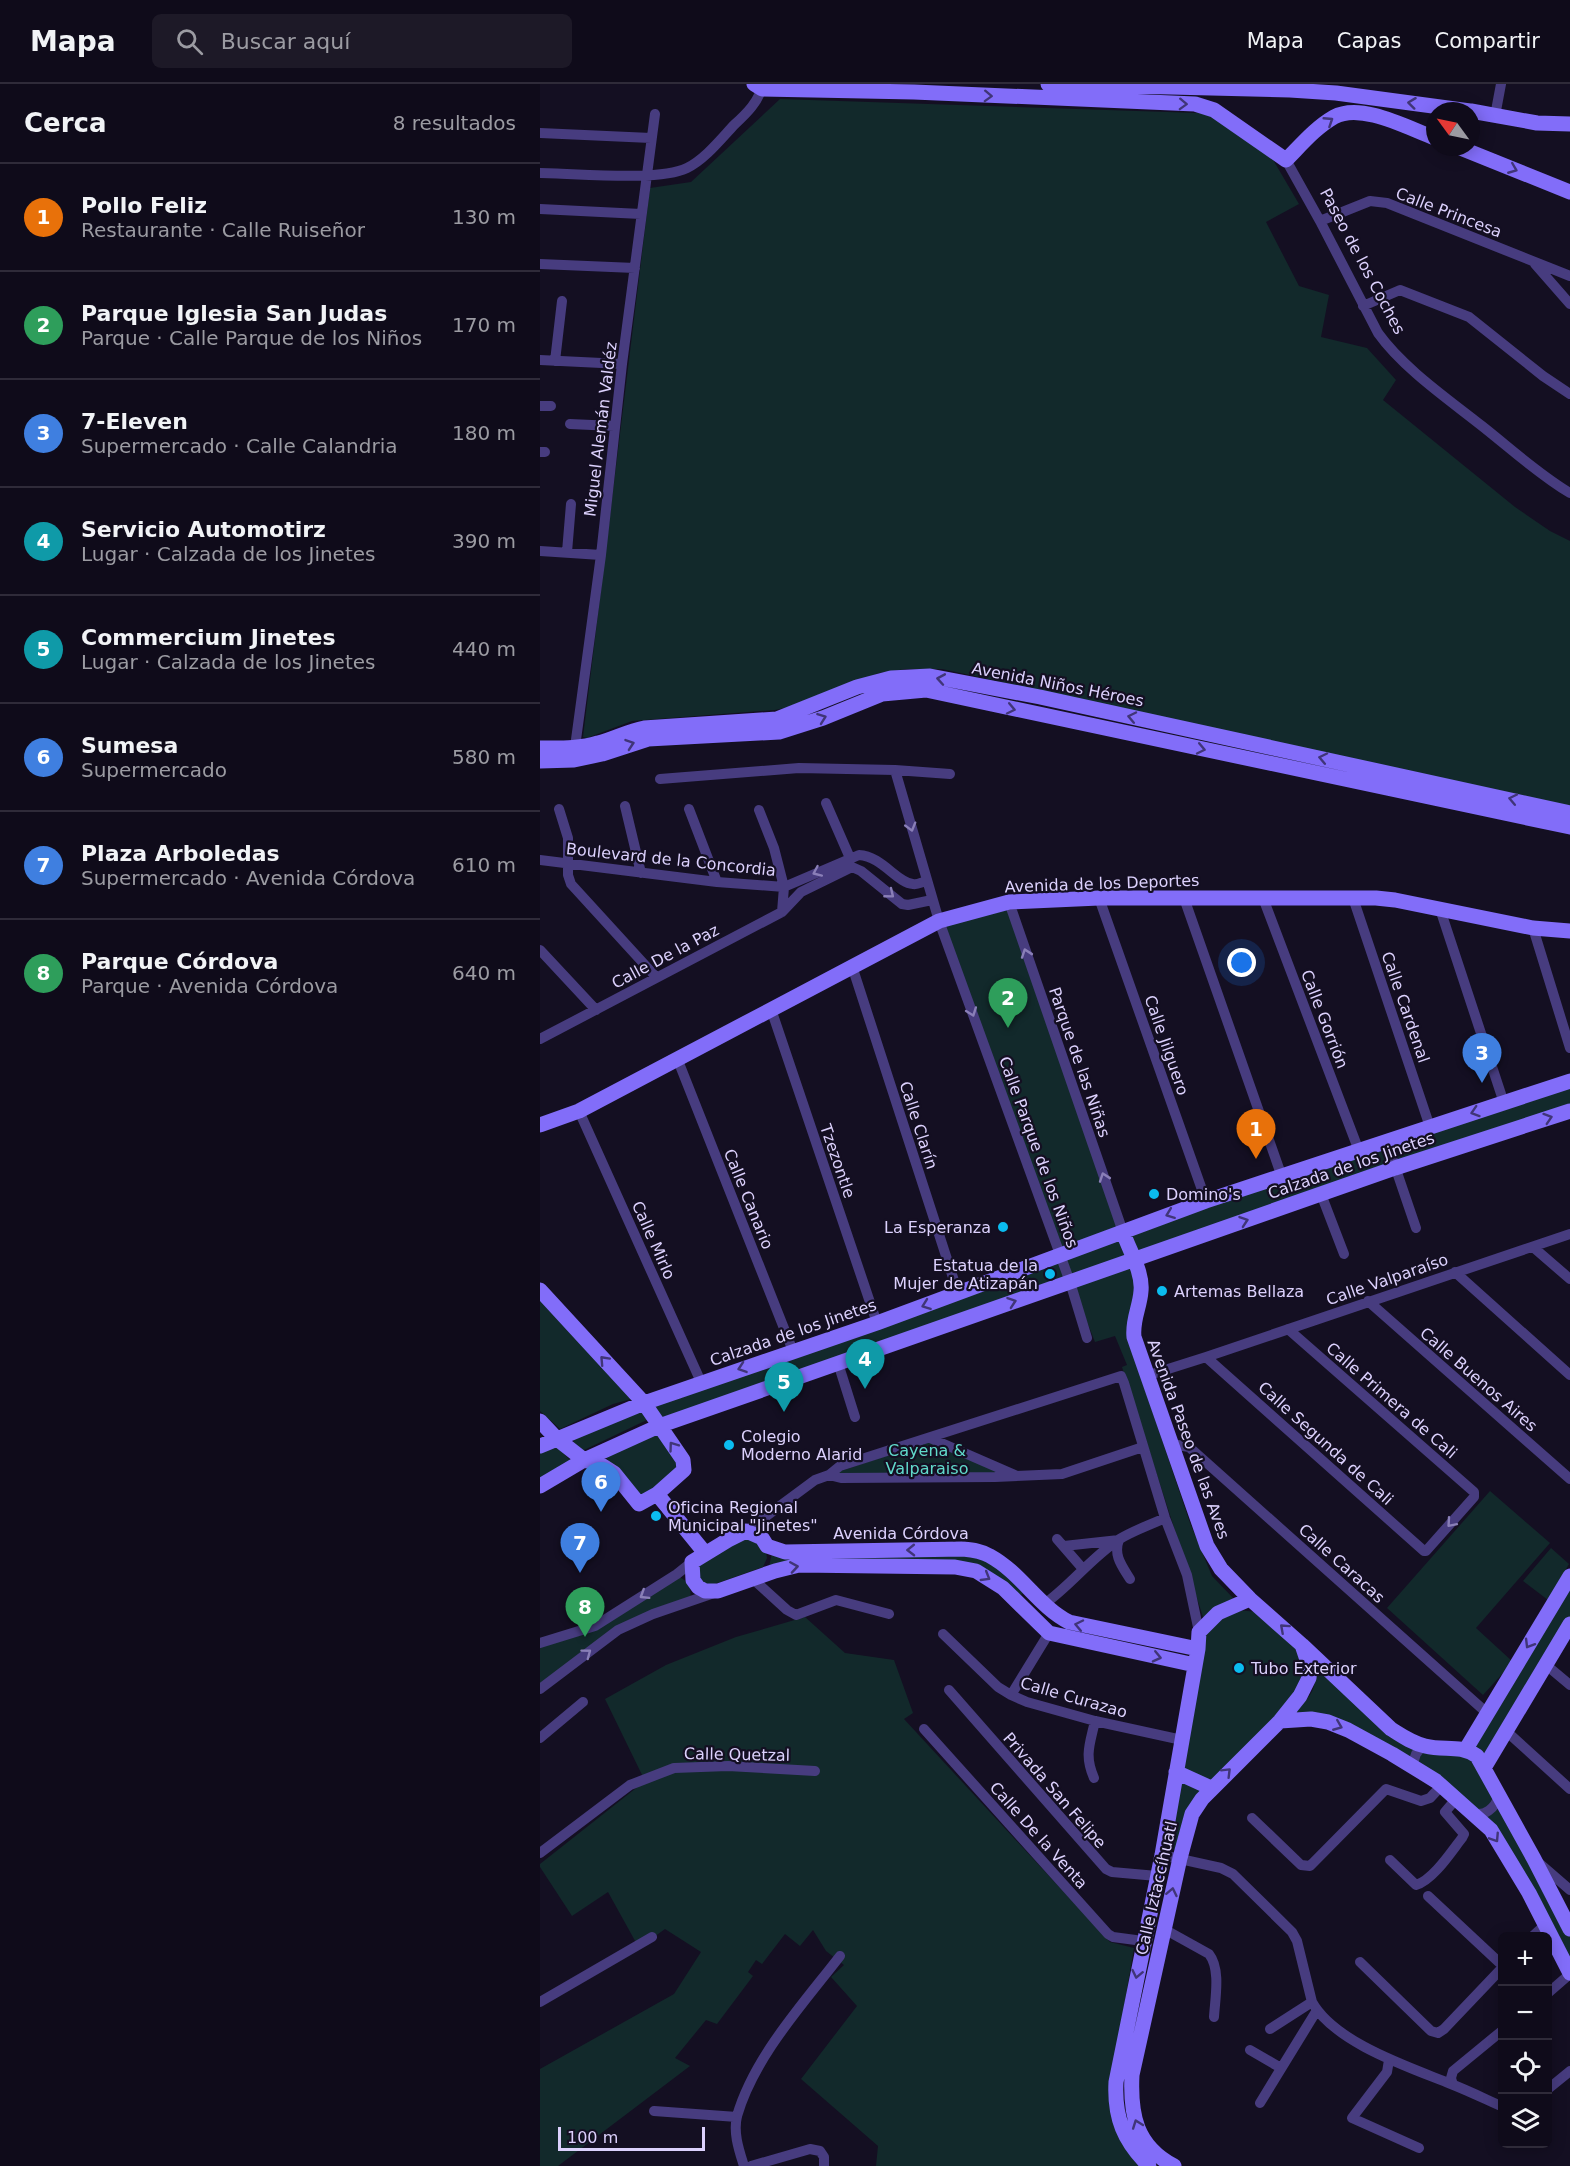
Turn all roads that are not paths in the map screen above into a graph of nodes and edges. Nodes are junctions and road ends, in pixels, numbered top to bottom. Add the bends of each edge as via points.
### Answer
1 (1048, 84) edge
2 (1500, 84) edge
3 (759, 86) edge
4 (1218, 87) edge
5 (1291, 87) edge
6 (914, 88) edge
7 (1339, 88) edge
8 (1426, 103) edge
9 (1214, 110) junction
10 (1480, 113) edge
11 (655, 114) dead end
12 (1495, 116) junction
13 (1570, 124) edge
14 (540, 133) edge
15 (1426, 135) edge
16 (651, 138) junction
17 (1480, 156) edge
18 (1286, 160) junction
19 (540, 172) edge
20 (646, 175) junction
21 (1570, 192) edge
22 (540, 209) edge
23 (641, 214) junction
24 (1320, 221) junction
25 (1532, 260) junction
26 (540, 264) edge
27 (635, 268) junction
28 (1570, 276) edge
29 (562, 301) dead end
30 (1570, 304) edge
31 (1363, 306) junction
32 (540, 360) edge
33 (555, 361) junction
34 (622, 364) junction
35 (1570, 394) edge
36 (570, 424) dead end
37 (614, 426) junction
38 (1570, 493) edge
39 (571, 504) dead end
40 (540, 551) edge
41 (567, 552) junction
42 (601, 555) junction
43 (1040, 697) junction
44 (1036, 714) junction
45 (575, 747) junction
46 (540, 748) edge
47 (540, 761) edge
48 (895, 770) junction
49 (951, 774) dead end
50 (660, 779) dead end
51 (826, 803) dead end
52 (625, 806) dead end
53 (559, 809) dead end
54 (688, 809) dead end
55 (759, 810) dead end
56 (1568, 816) edge
57 (850, 858) junction
58 (540, 860) edge
59 (569, 862) junction
60 (640, 873) junction
61 (926, 881) junction
62 (717, 882) junction
63 (784, 887) junction
64 (1099, 898) junction
65 (1184, 898) junction
66 (1263, 898) junction
67 (1353, 898) junction
68 (932, 900) junction
69 (1009, 902) junction
70 (1440, 909) junction
71 (782, 912) junction
72 (939, 921) junction
73 (1533, 928) junction
74 (1570, 931) edge
75 (540, 950) edge
76 (852, 966) junction
77 (656, 977) junction
78 (771, 1009) junction
79 (596, 1010) junction
80 (540, 1039) edge
81 (1570, 1048) edge
82 (677, 1058) junction
83 (1570, 1081) edge
84 (1504, 1103) junction
85 (579, 1111) junction
86 (1570, 1111) edge
87 (540, 1125) edge
88 (1430, 1127) junction
89 (1387, 1143) junction
90 (1359, 1151) junction
91 (1395, 1168) junction
92 (1282, 1177) junction
93 (1321, 1194) junction
94 (1206, 1201) junction
95 (1416, 1228) dead end
96 (1123, 1232) junction
97 (1570, 1234) edge
98 (1533, 1247) junction
99 (1344, 1254) dead end
100 (1060, 1256) junction
101 (1133, 1260) junction
102 (1455, 1272) junction
103 (1570, 1279) edge
104 (1070, 1282) junction
105 (540, 1290) edge
106 (958, 1293) junction
107 (1368, 1301) junction
108 (877, 1323) junction
109 (1288, 1329) junction
110 (1087, 1338) dead end
111 (793, 1351) junction
112 (1206, 1357) junction
113 (838, 1363) junction
114 (1570, 1375) edge
115 (1146, 1376) junction
116 (701, 1382) junction
117 (644, 1402) junction
118 (855, 1417) dead end
119 (540, 1421) edge
120 (659, 1426) junction
121 (556, 1438) junction
122 (930, 1438) junction
123 (1172, 1444) junction
124 (540, 1446) edge
125 (1143, 1448) junction
126 (584, 1460) junction
127 (829, 1475) junction
128 (1018, 1477) junction
129 (1570, 1479) edge
130 (540, 1485) edge
131 (657, 1494) junction
132 (1165, 1518) junction
133 (746, 1531) junction
134 (1119, 1540) junction
135 (767, 1546) junction
136 (1425, 1551) joint
137 (705, 1553) junction
138 (692, 1563) junction
139 (1083, 1569) junction
140 (677, 1574) junction
141 (1570, 1576) edge
142 (753, 1579) junction
143 (1130, 1579) dead end
144 (718, 1591) junction
145 (1030, 1591) junction
146 (1250, 1599) junction
147 (690, 1600) junction
148 (1017, 1602) junction
149 (1043, 1605) junction
150 (889, 1614) dead end
151 (1543, 1621) junction
152 (1567, 1629) edge
153 (1049, 1632) junction
154 (1199, 1632) junction
155 (943, 1634) dead end
156 (540, 1644) edge
157 (1302, 1645) junction
158 (1198, 1649) junction
159 (1545, 1664) junction
160 (1195, 1665) junction
161 (1570, 1685) edge
162 (540, 1689) edge
163 (948, 1690) dead end
164 (1011, 1695) junction
165 (583, 1702) dead end
166 (1487, 1713) junction
167 (1280, 1720) junction
168 (1095, 1721) junction
169 (924, 1729) dead end
170 (1505, 1730) junction
171 (540, 1738) edge
172 (1182, 1740) junction
173 (1422, 1746) junction
174 (1466, 1749) junction
175 (1412, 1766) junction
176 (1484, 1768) junction
177 (815, 1771) dead end
178 (1176, 1773) junction
179 (1094, 1778) dead end
180 (1441, 1786) junction
181 (1210, 1788) junction
182 (1570, 1789) edge
183 (1499, 1796) junction
184 (1456, 1799) junction
185 (1472, 1813) junction
186 (1252, 1818) dead end
187 (540, 1853) edge
188 (1162, 1855) junction
189 (1180, 1858) junction
190 (1534, 1859) junction
191 (1390, 1860) dead end
192 (1157, 1876) junction
193 (1570, 1890) edge
194 (1428, 1896) dead end
195 (1545, 1924) junction
196 (1164, 1929) junction
197 (1570, 1929) edge
198 (1537, 1932) edge
199 (652, 1937) dead end
200 (1143, 1941) junction
201 (840, 1956) dead end
202 (1360, 1962) dead end
203 (1498, 1962) edge
204 (1498, 1972) edge
205 (1570, 1973) edge
206 (1552, 1989) edge
207 (540, 2002) edge
208 (1315, 2006) junction
209 (1214, 2017) dead end
210 (1270, 2030) dead end
211 (1498, 2034) edge
212 (1250, 2050) dead end
213 (1389, 2060) junction
214 (1281, 2068) junction
215 (1570, 2071) edge
216 (1453, 2085) junction
217 (1552, 2086) edge
218 (1260, 2103) dead end
219 (1498, 2105) edge
220 (654, 2111) dead end
221 (737, 2117) junction
222 (1419, 2148) dead end
223 (744, 2166) edge
224 (751, 2166) edge
225 (824, 2166) edge
226 (1149, 2166) edge
227 (1174, 2166) edge

1 - 4 main road
2 - 12 street
3 - 6 main road
3 - 20 street via 741,118 699,161 671,174
4 - 5 main road
4 - 9 street
5 - 7 main road
6 -> 9 main road via 1195,104
8 -> 7 main road
9 - 18 main road, Paseo de los Coches
10 - 12 main road
11 - 16 street, Miguel Alemán Valdéz
12 - 13 main road
14 - 16 street
18 -> 15 main road via 1326,123 1347,113 1369,114
16 - 20 street, Miguel Alemán Valdéz
17 -> 21 main road
18 - 24 street, Paseo de los Coches
19 - 20 street
20 - 23 street, Miguel Alemán Valdéz
22 - 23 street
23 - 27 street, Miguel Alemán Valdéz
24 - 25 street, Calle Princesa via 1379,201
24 - 31 street, Paseo de los Coches
25 - 28 street, Calle Princesa
25 - 30 street, Calle Princesa
26 - 27 street
27 - 34 street, Miguel Alemán Valdéz
29 - 33 street
31 - 35 street via 1400,290 1469,317
31 - 38 street, Paseo de los Coches via 1378,333 1399,357
32 - 33 street
33 - 34 street
34 - 37 street, Miguel Alemán Valdéz
36 - 37 street
37 - 42 street, Miguel Alemán Valdéz
39 - 41 street
40 - 41 street
41 - 42 street
42 - 45 street, Miguel Alemán Valdéz
43 - 44 main road
43 -> 45 main road, Avenida Niños Héroes via 930,676 891,678 857,687 777,719 644,728
56 -> 43 main road, Avenida Niños Héroes
47 -> 44 main road, Avenida Niños Héroes via 574,760 648,739 778,732 882,694 926,690
44 -> 56 main road, Avenida Niños Héroes
45 - 46 main road, Avenida Niños Héroes
48 - 49 street
48 - 50 street via 799,768
48 -> 61 street, Calle Parque de los Niños
51 - 57 street
52 - 60 street
53 - 59 street via 568,838
54 - 62 street
55 - 63 street
57 - 61 street via 866,855 907,882 914,885
57 -> 63 street, Boulevard de la Concordia
58 - 59 street, Boulevard de la Concordia
59 - 60 street, Boulevard de la Concordia
59 - 77 street via 572,884
60 - 62 street, Boulevard de la Concordia
61 - 68 street, Calle Parque de los Niños
62 - 63 street, Boulevard de la Concordia
63 - 71 street
64 - 65 main road, Avenida de los Deportes
64 - 69 main road, Avenida de los Deportes
64 - 94 street, Calle Jilguero
65 - 66 main road, Avenida de los Deportes
65 - 92 street
66 - 67 main road, Avenida de los Deportes
66 - 90 street, Calle Gorrión
67 - 70 main road, Avenida de los Deportes via 1395,900
67 - 88 street, Calle Cardenal
71 -> 68 street via 801,892 852,867 902,904
68 - 72 street, Calle Parque de los Niños
69 - 72 main road, Avenida de los Deportes
96 -> 69 street, Parque de las Niñas
70 - 73 main road, Avenida de los Deportes
70 - 84 street
71 - 77 street, Calle De la Paz
72 - 76 main road, Avenida de los Deportes
72 -> 100 street, Calle Parque de los Niños
73 - 74 main road, Avenida de los Deportes
73 - 81 street
75 - 79 street
76 - 78 main road, Avenida de los Deportes
76 - 106 street, Calle Clarín
77 - 79 street, Calle De la Paz
78 - 82 main road, Avenida de los Deportes
78 - 108 street, Tzezontle
79 - 80 street, Calle De la Paz
82 - 85 main road, Avenida de los Deportes
82 - 111 street, Calle Canario
83 - 84 main road, Calzada de los Jinetes
84 -> 88 main road, Calzada de los Jinetes
85 - 87 main road, Avenida de los Deportes
85 - 116 street, Calle Mirlo
91 -> 86 main road, Calzada de los Jinetes
88 - 89 main road, Calzada de los Jinetes
89 - 90 main road, Calzada de los Jinetes
89 - 91 street
90 - 92 main road, Calzada de los Jinetes
91 - 93 main road, Calzada de los Jinetes
91 - 95 street
92 - 94 main road, Calzada de los Jinetes
93 - 99 street
101 -> 93 main road, Calzada de los Jinetes
94 -> 96 main road, Calzada de los Jinetes
96 - 100 main road, Calzada de los Jinetes
96 - 101 main road, Avenida Paseo de las Aves
97 - 98 street, Calle Valparaíso
98 - 102 street, Calle Valparaíso
98 - 103 street
100 - 104 street, Calle Parque de los Niños
100 - 106 main road, Calzada de los Jinetes
101 - 104 main road, Calzada de los Jinetes
101 - 115 main road, Avenida Paseo de las Aves via 1142,1289 1132,1325
102 - 107 street, Calle Valparaíso
102 - 114 street
104 - 110 street, Calle Parque de los Niños
113 -> 104 main road, Calzada de los Jinetes
117 -> 105 main road
106 -> 108 main road, Calzada de los Jinetes
107 - 109 street, Calle Valparaíso
107 - 129 street, Calle Buenos Aires
108 - 111 main road, Calzada de los Jinetes
109 - 112 street, Calle Valparaíso
109 -> 136 street, Calle Primera de Cali via 1475,1494
111 -> 116 main road, Calzada de los Jinetes
112 - 115 street, Calle Valparaíso
112 - 136 street, Calle Segunda de Cali
113 - 118 street
113 - 120 main road, Calzada de los Jinetes
115 - 123 main road, Avenida Paseo de las Aves
116 - 117 main road, Calzada de los Jinetes
117 - 120 main road
117 - 121 main road, Calzada de los Jinetes
119 - 121 main road
120 - 126 main road, Calzada de los Jinetes
131 -> 120 main road via 685,1467
121 - 124 main road, Calzada de los Jinetes
121 - 126 main road
122 - 125 street via 1121,1376
122 - 127 street via 840,1466
122 - 128 street
123 - 146 main road, Avenida Paseo de las Aves via 1207,1546 1221,1569
123 - 166 street, Calle Caracas via 1189,1447
125 - 128 street via 1062,1474
125 - 132 street
126 - 130 main road, Calzada de los Jinetes
126 - 131 main road via 614,1473 639,1504
127 - 128 street
127 - 133 street via 815,1480
131 - 137 main road
132 - 134 street
132 - 154 street via 1187,1575
133 - 135 main road, Avenida Córdova via 762,1538
133 - 137 main road
134 - 139 street
134 - 139 street via 1061,1542
134 - 143 street via 1116,1554
135 - 142 main road via 768,1563
145 -> 135 main road, Avenida Córdova via 990,1556 963,1549 785,1552
137 - 138 main road
138 - 140 street
138 - 144 main road via 693,1580 698,1587
139 - 149 street
140 - 147 street via 690,1585
140 -> 156 street via 595,1626
141 - 151 main road
142 - 144 main road, Avenida Córdova
142 -> 148 main road, Avenida Córdova via 799,1565 955,1567 987,1577
142 - 150 street via 796,1615 836,1600
144 - 147 street, Avenida Córdova
145 - 148 main road
145 - 149 main road, Avenida Córdova
146 - 154 main road via 1218,1613
157 -> 146 main road, Avenida Paseo de las Aves
162 -> 147 street, Avenida Córdova via 618,1630
148 - 153 main road, Avenida Córdova
158 -> 149 main road, Avenida Córdova via 1069,1622
151 - 152 main road via 1550,1629
151 -> 166 main road
152 - 159 main road
153 -> 160 main road
153 - 164 street
154 - 158 main road, Calle Iztaccíhuatl
155 - 164 street, Calle Curazao
157 - 167 main road, Calle Iztaccíhuatl via 1309,1678
157 - 173 main road, Avenida Paseo de las Aves via 1391,1729
158 - 160 main road, Calle Iztaccíhuatl
159 - 161 street
159 - 170 main road
160 - 172 main road, Calle Iztaccíhuatl
163 - 192 street, Privada San Felipe via 1106,1869
164 - 168 street, Calle Curazao
165 - 171 street
166 - 174 main road
167 -> 175 main road via 1328,1722
181 -> 167 main road, Calle Iztaccíhuatl
168 - 172 street, Calle Curazao
168 - 179 street via 1088,1757
169 - 200 street, Calle De la Venta via 1108,1934
170 - 176 main road
170 - 182 street
172 - 178 main road, Calle Iztaccíhuatl
173 - 174 main road, Avenida Paseo de las Aves
173 - 175 street
174 - 176 main road via 1477,1756
175 - 180 main road
176 - 183 main road
177 - 187 street, Calle Quetzal via 728,1766 674,1768 630,1785
178 - 181 main road
178 - 188 main road, Calle Iztaccíhuatl
180 - 184 main road
180 - 186 street via 1421,1801 1386,1789 1306,1867
181 - 189 main road, Calle Iztaccíhuatl via 1192,1815
183 - 185 street via 1490,1810 1480,1815
183 - 190 main road
184 - 185 main road
184 - 191 street via 1446,1812 1464,1834 1428,1877 1416,1885
185 -> 195 main road via 1491,1830
188 - 189 street
188 - 192 main road, Calle Iztaccíhuatl
196 -> 189 main road, Calle Iztaccíhuatl
189 - 208 street via 1233,1874 1292,1932
190 - 193 street
190 - 197 main road
192 - 200 main road, Calle Iztaccíhuatl
194 - 203 street
195 - 198 street
195 - 205 main road
196 - 209 street via 1209,1954 1215,1963
227 -> 196 main road, Calle Iztaccíhuatl via 1155,2153 1138,2130 1131,2095
199 - 207 street
200 -> 226 main road, Calle Iztaccíhuatl via 1115,2099 1122,2132
201 - 221 street via 773,2043
202 - 204 street via 1431,2031 1438,2032
205 - 206 street
208 - 210 street
208 - 213 street via 1346,2035
208 - 214 street
211 - 216 street via 1453,2071
212 - 214 street
213 - 216 street
213 - 222 street via 1387,2072 1352,2118
214 - 218 street
215 - 217 street
216 - 219 street
220 - 221 street
221 - 223 street via 737,2144
224 - 225 street via 810,2149 820,2151

